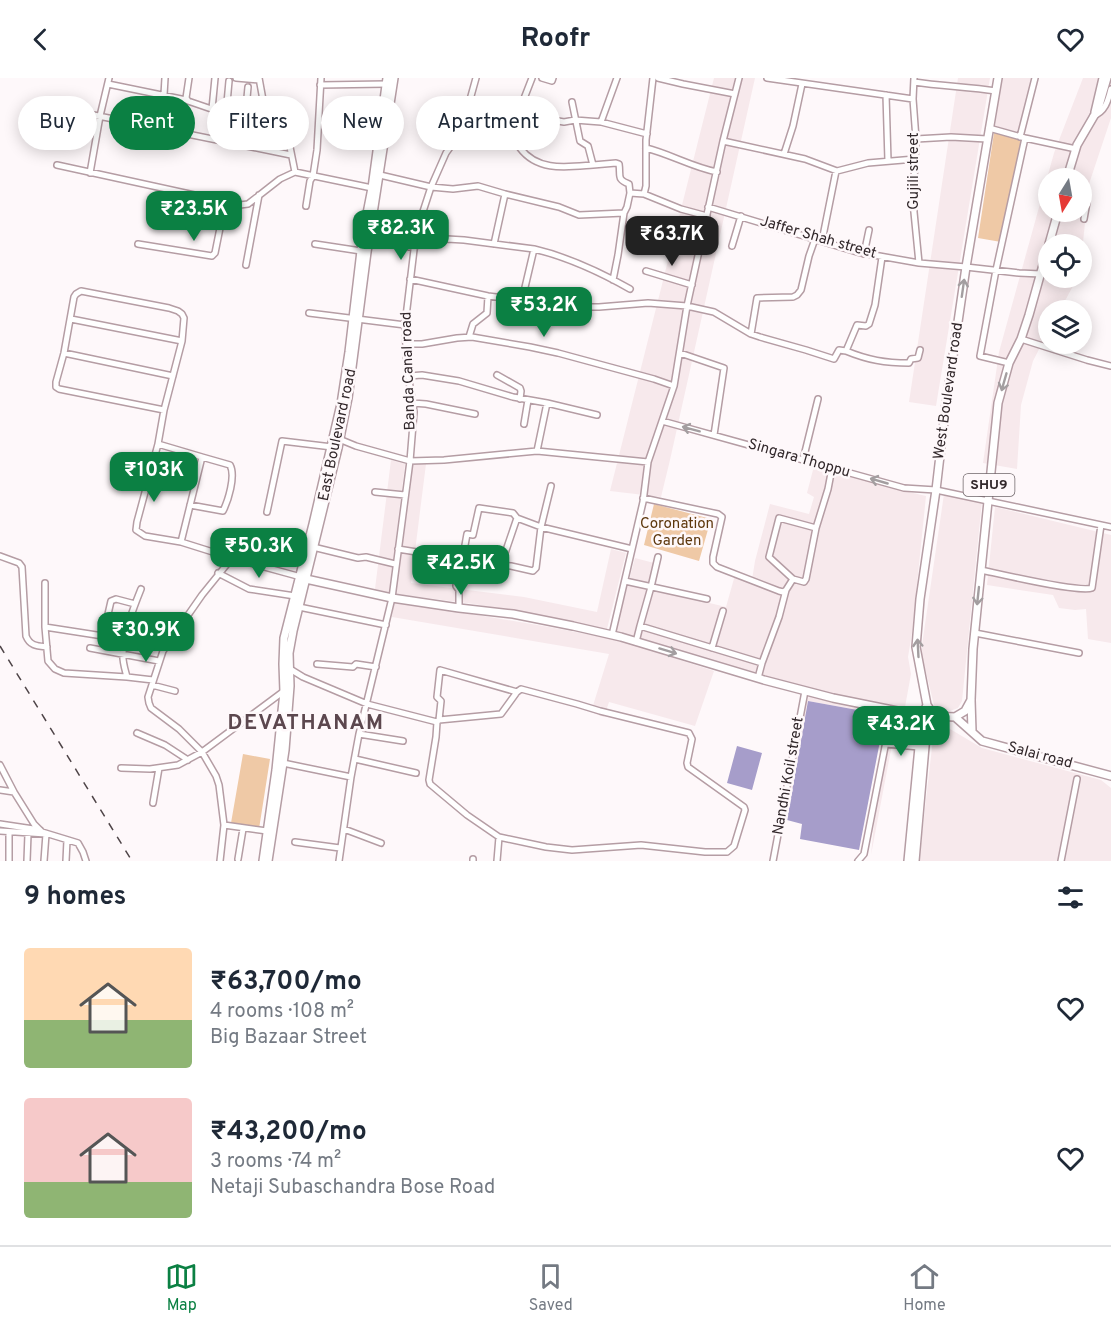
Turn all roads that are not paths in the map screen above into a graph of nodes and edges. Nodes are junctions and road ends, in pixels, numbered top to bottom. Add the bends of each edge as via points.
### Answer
1 (165, 78) edge
2 (189, 78) edge
3 (215, 78) edge
4 (236, 78) edge
5 (394, 78) edge
6 (476, 78) edge
7 (532, 78) edge
8 (542, 78) edge
9 (553, 78) edge
10 (617, 78) edge
11 (653, 78) edge
12 (658, 78) edge
13 (739, 78) edge
14 (767, 78) edge
15 (998, 78) edge
16 (1035, 78) edge
17 (1102, 78) edge
18 (1107, 78) edge
19 (259, 79) edge
20 (914, 80) edge
21 (108, 81) edge
22 (229, 81) dead end
23 (320, 81) edge
24 (387, 81) edge
25 (683, 81) edge
26 (802, 84) junction
27 (248, 87) dead end
28 (1111, 89) edge
29 (996, 91) junction
30 (735, 94) junction
31 (164, 95) junction
32 (886, 95) junction
33 (168, 96) edge
34 (187, 96) edge
35 (213, 96) edge
36 (228, 96) edge
37 (247, 96) edge
38 (262, 96) edge
39 (471, 96) edge
40 (525, 96) edge
41 (913, 99) junction
42 (572, 102) dead end
43 (97, 115) edge
44 (100, 116) junction
45 (1093, 116) junction
46 (575, 120) junction
47 (560, 121) edge
48 (602, 122) junction
49 (989, 128) junction
50 (646, 134) junction
51 (1023, 138) junction
52 (916, 139) junction
53 (987, 139) junction
54 (723, 141) junction
55 (646, 148) junction
56 (1076, 149) junction
57 (290, 150) edge
58 (448, 150) edge
59 (521, 150) edge
60 (783, 154) junction
61 (291, 155) junction
62 (915, 159) junction
63 (888, 161) junction
64 (57, 165) dead end
65 (593, 165) junction
66 (1070, 168) edge
67 (836, 171) junction
68 (296, 172) junction
69 (717, 172) junction
70 (90, 173) junction
71 (380, 175) junction
72 (314, 176) junction
73 (431, 187) junction
74 (372, 188) junction
75 (630, 193) junction
76 (505, 194) junction
77 (645, 194) junction
78 (259, 195) junction
79 (225, 203) junction
80 (248, 204) junction
81 (306, 206) dead end
82 (708, 207) junction
83 (624, 213) junction
84 (255, 214) junction
85 (707, 216) junction
86 (741, 216) junction
87 (868, 230) dead end
88 (371, 234) junction
89 (815, 239) junction
90 (822, 241) junction
91 (138, 244) dead end
92 (315, 244) dead end
93 (494, 244) junction
94 (414, 245) junction
95 (732, 246) dead end
96 (534, 249) junction
97 (361, 251) junction
98 (864, 254) junction
99 (882, 257) junction
100 (919, 263) junction
101 (246, 265) dead end
102 (966, 267) junction
103 (996, 270) junction
104 (646, 271) dead end
105 (1038, 274) edge
106 (410, 279) junction
107 (614, 280) junction
108 (1038, 284) edge
109 (692, 285) junction
110 (630, 289) dead end
111 (488, 296) junction
112 (522, 300) junction
113 (687, 306) junction
114 (309, 313) dead end
115 (356, 318) junction
116 (71, 319) junction
117 (405, 325) junction
118 (751, 334) junction
119 (469, 337) junction
120 (1020, 339) junction
121 (182, 341) junction
122 (406, 344) junction
123 (920, 350) dead end
124 (846, 351) junction
125 (680, 352) junction
126 (64, 353) junction
127 (1009, 363) junction
128 (1111, 366) edge
129 (496, 375) dead end
130 (173, 376) junction
131 (409, 376) junction
132 (674, 386) junction
133 (520, 399) junction
134 (818, 399) dead end
135 (528, 400) junction
136 (412, 403) junction
137 (547, 403) junction
138 (164, 410) junction
139 (475, 414) dead end
140 (597, 415) dead end
141 (662, 421) junction
142 (524, 424) dead end
143 (714, 435) junction
144 (339, 439) junction
145 (158, 444) junction
146 (332, 447) junction
147 (537, 451) junction
148 (202, 457) junction
149 (803, 460) junction
150 (410, 461) junction
151 (648, 462) junction
152 (832, 468) junction
153 (551, 486) dead end
154 (936, 490) junction
155 (375, 492) dead end
156 (405, 495) junction
157 (643, 498) junction
158 (987, 501) junction
159 (190, 504) junction
160 (267, 512) dead end
161 (517, 518) junction
162 (1101, 525) junction
163 (541, 527) junction
164 (1111, 527) edge
165 (816, 528) junction
166 (181, 542) junction
167 (313, 548) junction
168 (398, 549) junction
169 (632, 549) junction
170 (0, 556) edge
171 (658, 557) dead end
172 (232, 558) junction
173 (461, 561) junction
174 (395, 564) junction
175 (501, 565) junction
176 (981, 570) junction
177 (218, 573) junction
178 (303, 578) junction
179 (793, 579) junction
180 (624, 581) junction
181 (45, 583) dead end
182 (651, 587) junction
183 (141, 589) dead end
184 (786, 590) junction
185 (295, 596) junction
186 (392, 597) junction
187 (707, 599) dead end
188 (135, 604) junction
189 (299, 608) junction
190 (459, 608) junction
191 (723, 611) dead end
192 (386, 625) junction
193 (640, 626) junction
194 (45, 627) junction
195 (975, 633) junction
196 (612, 635) junction
197 (103, 636) junction
198 (636, 642) junction
199 (47, 647) junction
200 (90, 648) dead end
201 (712, 648) junction
202 (100, 649) junction
203 (1079, 653) dead end
204 (123, 654) junction
205 (159, 661) junction
206 (762, 663) junction
207 (317, 664) dead end
208 (376, 667) junction
209 (290, 669) junction
210 (127, 677) junction
211 (758, 678) junction
212 (152, 682) junction
213 (290, 686) junction
214 (175, 691) dead end
215 (805, 691) junction
216 (284, 692) junction
217 (517, 692) junction
218 (971, 700) junction
219 (367, 704) junction
220 (927, 705) junction
221 (892, 711) junction
222 (922, 716) junction
223 (934, 716) junction
224 (955, 717) junction
225 (438, 721) junction
226 (972, 731) junction
227 (137, 733) dead end
228 (359, 734) junction
229 (403, 741) dead end
230 (886, 744) junction
231 (919, 747) junction
232 (202, 752) junction
233 (355, 759) junction
234 (188, 760) junction
235 (283, 763) junction
236 (0, 765) edge
237 (121, 768) dead end
238 (159, 768) junction
239 (416, 773) dead end
240 (1110, 775) edge
241 (351, 777) junction
242 (1077, 778) dead end
243 (0, 790) edge
244 (14, 792) junction
245 (153, 803) dead end
246 (0, 824) edge
247 (224, 825) junction
248 (243, 829) junction
249 (344, 829) junction
250 (40, 830) junction
251 (0, 831) edge
252 (267, 831) junction
253 (9, 832) junction
254 (28, 834) junction
255 (46, 834) junction
256 (498, 837) junction
257 (67, 840) junction
258 (295, 842) dead end
259 (381, 843) dead end
260 (340, 848) junction
261 (238, 859) dead end
262 (9, 861) edge
263 (27, 861) edge
264 (44, 861) edge
265 (66, 861) edge
266 (86, 861) edge
267 (220, 861) edge
268 (263, 861) edge
269 (268, 861) edge
270 (339, 861) edge
271 (497, 861) edge
272 (773, 861) edge
273 (858, 861) edge
274 (908, 861) edge
275 (915, 861) edge
276 (1062, 861) edge

1 - 31 street
2 - 34 street
3 - 35 street
4 - 19 street
5 - 71 main road, East Boulevard road
6 - 39 street, Banda Canal road
7 - 40 street
8 - 9 street
10 - 48 street
11 - 50 street
12 - 25 street
13 - 30 street
14 - 26 street
15 - 29 main road, West Boulevard road
16 - 51 street
17 - 45 street
18 - 45 main road
19 - 38 street
20 - 29 street
20 - 41 street, Gujili street
21 - 31 street
21 - 44 street
22 - 36 street
23 - 24 street
23 - 72 street
24 - 74 main road
25 - 30 street
26 - 32 street
26 - 60 street
27 - 37 street
28 - 45 street via 1104,110
29 - 49 main road, West Boulevard road
30 - 54 street
31 - 33 street
32 - 41 street
32 - 63 street
41 - 52 street, Gujili street
42 - 46 street
43 - 44 street
44 - 61 street
44 - 70 street
45 - 56 main road
46 - 47 street
46 - 48 street
46 - 65 street via 580,142 588,146
48 - 50 street
49 - 51 street
49 - 53 main road, West Boulevard road
50 - 55 street
51 - 56 street
51 - 103 street
52 - 53 street
52 - 62 street, Gujili street
53 - 102 main road, West Boulevard road
54 - 60 street
54 - 69 street
55 - 69 street
55 - 77 street
56 - 66 main road
57 - 61 street
58 - 73 street, Banda Canal road
59 - 65 street via 543,165
60 - 67 street
61 - 68 street
62 - 63 street
62 - 100 street, Gujili street via 913,202
63 - 67 street
64 - 70 street
65 - 75 street via 619,164 620,179 629,185
67 - 90 street
68 - 72 street
68 - 78 street
69 - 82 street
70 - 79 street
71 - 73 street
71 - 88 main road, East Boulevard road
72 - 74 street
72 - 81 street
73 - 76 street via 476,186
73 - 94 street, Banda Canal road
74 - 97 main road
75 - 77 street
75 - 83 street
76 - 83 street via 579,215
76 - 93 street
77 - 85 street
78 - 80 street
78 - 84 street
79 - 80 street
79 - 91 street via 212,256
80 - 84 street
82 - 85 street
82 - 86 street, Jaffer Shah street
83 - 107 street
84 - 101 street
85 - 109 street
86 - 89 street, Jaffer Shah street
86 - 95 street
87 - 98 street
88 - 94 street via 409,247
88 - 115 main road, East Boulevard road
89 - 90 street, Jaffer Shah street
89 - 118 street via 801,290 793,297 757,298
90 - 98 street, Jaffer Shah street
92 - 97 street
93 - 94 street via 447,239
93 - 96 street
94 - 106 street, Banda Canal road
96 - 107 street
96 - 112 street
97 - 115 main road
98 - 99 street, Jaffer Shah street
99 - 100 street, Jaffer Shah street
99 - 124 street via 869,324 856,326
100 - 102 street, Jaffer Shah street
102 - 103 street, Jaffer Shah street
154 -> 102 main road, West Boulevard road
103 - 105 street, Jaffer Shah street
103 - 127 street via 980,356
104 - 109 street
106 - 111 street
106 - 117 street, Banda Canal road
107 - 110 street
108 - 120 main road, SHU9
109 - 113 street
111 - 112 street
111 - 119 street via 487,313 473,324
112 - 113 street via 574,307 648,303
113 - 118 street via 714,312
113 - 125 street
114 - 115 street
115 - 117 street
115 - 144 main road, East Boulevard road via 354,366
115 - 146 main road
116 - 121 street
116 - 121 street via 75,295 81,291 169,308 184,318
116 - 126 street
117 - 122 street, Banda Canal road
118 - 124 street via 832,359 839,350
119 - 122 street
119 - 132 street via 530,347
120 - 127 main road, SHU9
120 - 128 street
121 - 130 street
122 - 131 street, Banda Canal road
123 - 124 street via 918,358 909,363 882,362
125 - 132 street
125 - 143 street via 724,368
126 - 130 street
126 - 138 street via 56,382 58,389
127 -> 158 main road, SHU9 via 998,403
129 - 133 street via 520,388
130 - 138 street
131 - 133 street via 459,381
131 - 136 street, Banda Canal road
132 - 141 street
133 - 135 street
134 - 149 street
135 - 137 street
135 - 142 street
136 - 139 street
136 - 150 street, Banda Canal road
137 - 140 street
137 - 147 street
138 - 145 street
143 -> 141 street, Singara Thoppu
141 - 151 street
143 - 149 street, Singara Thoppu
144 - 150 street
144 - 167 main road, East Boulevard road
145 - 148 street
145 - 166 street via 136,530 146,536
146 - 160 street via 283,441
146 - 178 main road
147 - 150 street
147 - 151 street
148 - 159 street
148 - 159 street via 230,465 230,488 223,511
149 - 152 street, Singara Thoppu
150 - 156 street, Banda Canal road
151 - 157 street
154 -> 152 street, Singara Thoppu via 904,488
152 - 165 street
153 - 163 street
154 - 158 street, Singara Thoppu
220 -> 154 main road, West Boulevard road via 916,647
155 - 156 street
156 - 168 street, Banda Canal road
157 - 169 street
157 - 184 street via 722,516 713,563 779,591
158 - 162 street, Singara Thoppu
158 - 176 main road, SHU9
159 - 166 street
161 - 163 street
161 - 173 street via 513,513 479,507 473,535 468,534
161 - 175 street
162 - 164 street, Singara Thoppu
162 - 176 street via 1090,590
163 - 169 street
163 - 175 street via 534,570
165 - 179 street via 804,582
165 - 179 street via 779,518 769,557
166 - 172 street
167 - 174 street
167 - 178 main road, East Boulevard road
168 - 173 street
168 - 174 street, Banda Canal road
169 - 180 street
170 - 199 street via 22,567 28,642
171 - 182 street
172 - 177 street
172 - 178 street
173 - 175 street
173 - 190 street via 456,586
174 - 186 street, Banda Canal road
176 -> 195 main road, SHU9
177 - 185 street via 248,588
177 - 205 street
178 - 185 main road
178 - 186 main road
178 - 189 main road, East Boulevard road
179 - 184 street
180 - 182 street
180 - 196 street
181 - 194 street
182 - 187 street
182 - 193 street
183 - 188 street
184 - 206 street
185 - 216 main road via 285,638
186 - 190 main road
186 - 192 street, Banda Canal road
188 - 197 street via 111,601
188 - 204 street
189 - 192 street
189 - 209 main road, East Boulevard road via 289,653
190 - 196 main road via 513,614
191 - 201 street
192 - 208 street, Banda Canal road
193 - 198 street
193 - 201 street
194 - 197 street
194 - 199 street
195 - 203 street
195 - 218 main road, SHU9
196 - 198 main road
197 - 202 street
198 -> 211 main road
199 - 210 street via 51,666 64,673
200 - 202 street
201 - 206 street
202 - 204 street
204 - 205 street
204 - 210 street
205 - 212 street
206 - 211 street
207 - 208 street
208 - 219 street, Banda Canal road
209 - 213 main road, East Boulevard road
209 - 219 street
210 - 212 street
211 - 215 main road
212 - 214 street
212 - 232 street via 150,707
213 - 216 street
213 - 235 main road, East Boulevard road
215 - 221 main road
215 - 272 street, Nandhi Koil street
216 - 232 street
216 - 252 main road
217 - 225 street via 501,714
217 - 225 street via 440,670
217 - 256 street via 521,689 689,734 692,739 687,766 745,810 734,846 727,852 641,845 572,850
218 - 224 main road
218 - 226 main road, SHU9
219 - 225 street
219 - 228 street, Banda Canal road
220 - 222 main road
220 - 223 main road
221 - 222 main road
221 - 230 street
222 - 231 main road
223 - 224 main road
223 - 275 main road via 928,720
224 - 226 main road, Salai road
225 - 256 street via 430,784
226 - 240 main road, Salai road via 982,741
227 - 234 street
228 - 229 street
228 - 233 street, Banda Canal road
230 - 231 street
230 - 273 street via 864,854
231 - 274 main road
232 - 234 street
232 - 247 street via 218,781
233 - 239 street
233 - 241 street, Banda Canal road
234 - 238 street
235 - 241 street
235 - 269 main road, East Boulevard road
236 - 244 street
237 - 238 street
238 - 245 street
241 - 249 street, Banda Canal road
242 - 276 street
243 - 244 street
244 - 250 street
246 - 250 street
247 - 248 street
247 - 267 street
248 - 252 street
248 - 261 street
249 - 259 street
249 - 260 street, Banda Canal road
250 - 255 street
251 - 253 street
252 - 268 main road
253 - 254 street
253 - 262 street
254 - 255 street
254 - 263 street
255 - 257 street
255 - 264 street
256 - 271 street
257 - 265 street
257 - 266 street via 78,843
258 - 260 street
260 - 270 street, Banda Canal road

